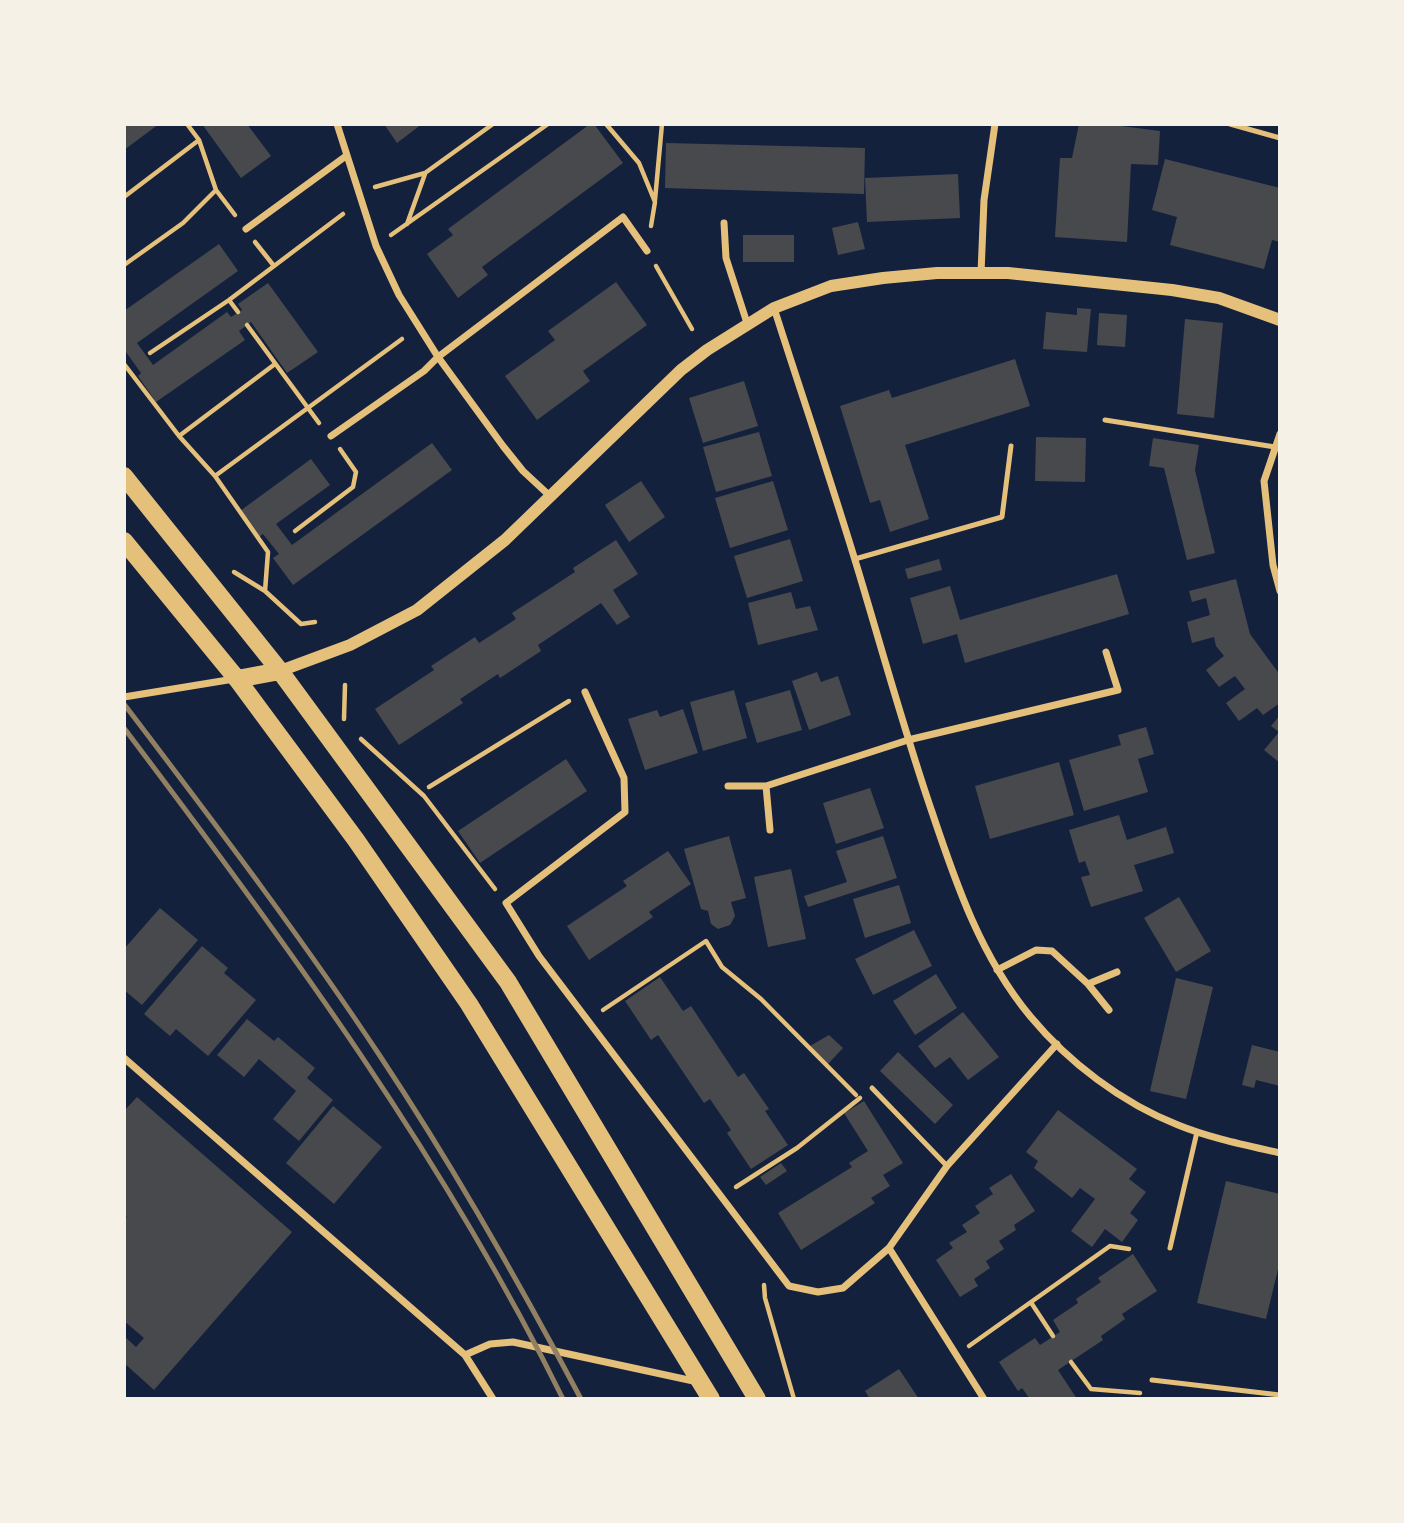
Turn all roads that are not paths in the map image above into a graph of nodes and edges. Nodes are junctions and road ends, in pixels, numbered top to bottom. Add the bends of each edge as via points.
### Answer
1 (337, 124) edge
2 (995, 124) edge
3 (1230, 124) edge
4 (1280, 138) edge
5 (346, 156) junction
6 (724, 223) dead end
7 (246, 229) dead end
8 (646, 251) dead end
9 (981, 274) junction
10 (774, 308) junction
11 (1280, 320) edge
12 (747, 323) junction
13 (438, 356) junction
14 (1105, 420) dead end
15 (1280, 435) edge
16 (331, 436) road end
17 (1011, 446) dead end
18 (1275, 447) junction
19 (124, 476) edge
20 (551, 497) junction
21 (124, 541) edge
22 (855, 559) junction
23 (1280, 592) edge
24 (1106, 652) dead end
25 (280, 671) junction
26 (237, 679) junction
27 (585, 692) road end
28 (124, 697) edge
29 (908, 740) junction
30 (729, 786) dead end
31 (766, 786) junction
32 (770, 830) dead end
33 (997, 970) junction
34 (1116, 972) dead end
35 (1088, 984) junction
36 (1109, 1010) dead end
37 (1057, 1044) junction
38 (124, 1058) edge
39 (872, 1088) road end
40 (1197, 1132) junction
41 (1280, 1153) edge
42 (947, 1166) junction
43 (889, 1248) junction
44 (1170, 1248) dead end
45 (465, 1355) junction
46 (1152, 1380) dead end
47 (707, 1391) edge
48 (1280, 1395) edge
49 (493, 1399) edge
50 (757, 1399) edge
51 (984, 1399) edge

1 - 5 street
2 - 9 street via 984,200
3 - 4 lane
5 - 7 street
5 - 13 street via 398,295
6 - 12 street via 726,258
8 - 13 street via 623,217
9 - 10 street via 937,273 831,286
9 - 11 street via 1184,292 1219,298
10 - 12 street
10 - 22 street
12 - 20 street via 681,370
13 - 16 street via 424,371
13 - 20 street via 523,471
14 - 18 lane
15 - 18 street
17 - 22 lane via 1002,517
18 - 23 street via 1264,481
19 - 25 main road
20 - 25 street via 417,610 350,645
21 - 26 main road
22 - 29 street
24 - 29 street via 1118,690
25 - 26 main road
25 - 50 main road via 508,982
26 - 28 street
26 - 47 main road via 470,1004
27 - 43 street via 624,778 625,812 506,904 539,956 789,1286 818,1293 844,1288
29 - 31 street
29 - 33 street via 956,884
30 - 31 street
31 - 32 street
33 - 35 street via 1036,950 1052,951
33 - 37 street
34 - 35 street
35 - 36 street
37 - 40 street via 1132,1103
37 - 42 street
38 - 45 street
39 - 42 lane
40 - 41 street
40 - 44 lane
42 - 43 street
43 - 51 street
45 - 47 street via 490,1344 513,1342
45 - 49 street
46 - 48 lane

